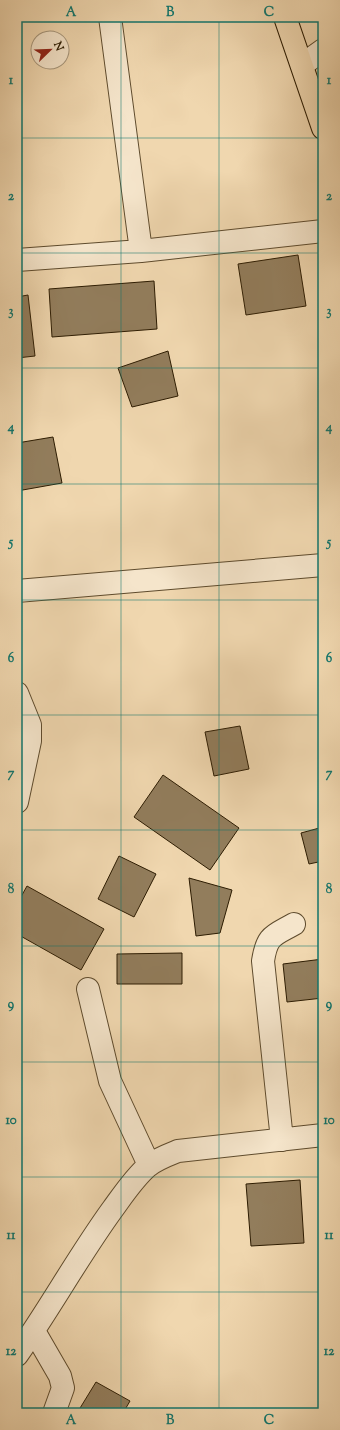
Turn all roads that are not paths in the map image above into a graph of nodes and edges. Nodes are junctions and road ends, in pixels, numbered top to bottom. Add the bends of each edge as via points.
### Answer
1 (110, 17) edge
2 (284, 17) edge
3 (323, 50) edge
4 (302, 65) junction
5 (323, 128) edge
6 (323, 231) edge
7 (141, 251) junction
8 (17, 260) edge
9 (323, 565) edge
10 (17, 592) edge
11 (17, 693) edge
12 (17, 802) edge
13 (294, 924) dead end
14 (88, 989) dead end
15 (323, 1135) edge
16 (282, 1140) junction
17 (148, 1165) junction
18 (34, 1331) junction
19 (17, 1355) edge
20 (54, 1413) edge

1 - 7 street
2 - 4 main road
3 - 4 street
4 - 5 main road
6 - 7 street
7 - 8 street
9 - 10 street
11 - 12 street via 30,724 30,741
13 - 16 street via 269,938 263,961
14 - 17 street via 110,1082
15 - 16 street
16 - 17 street via 178,1151
17 - 18 street via 133,1181 84,1249
18 - 19 street
18 - 20 street via 60,1376 63,1388

